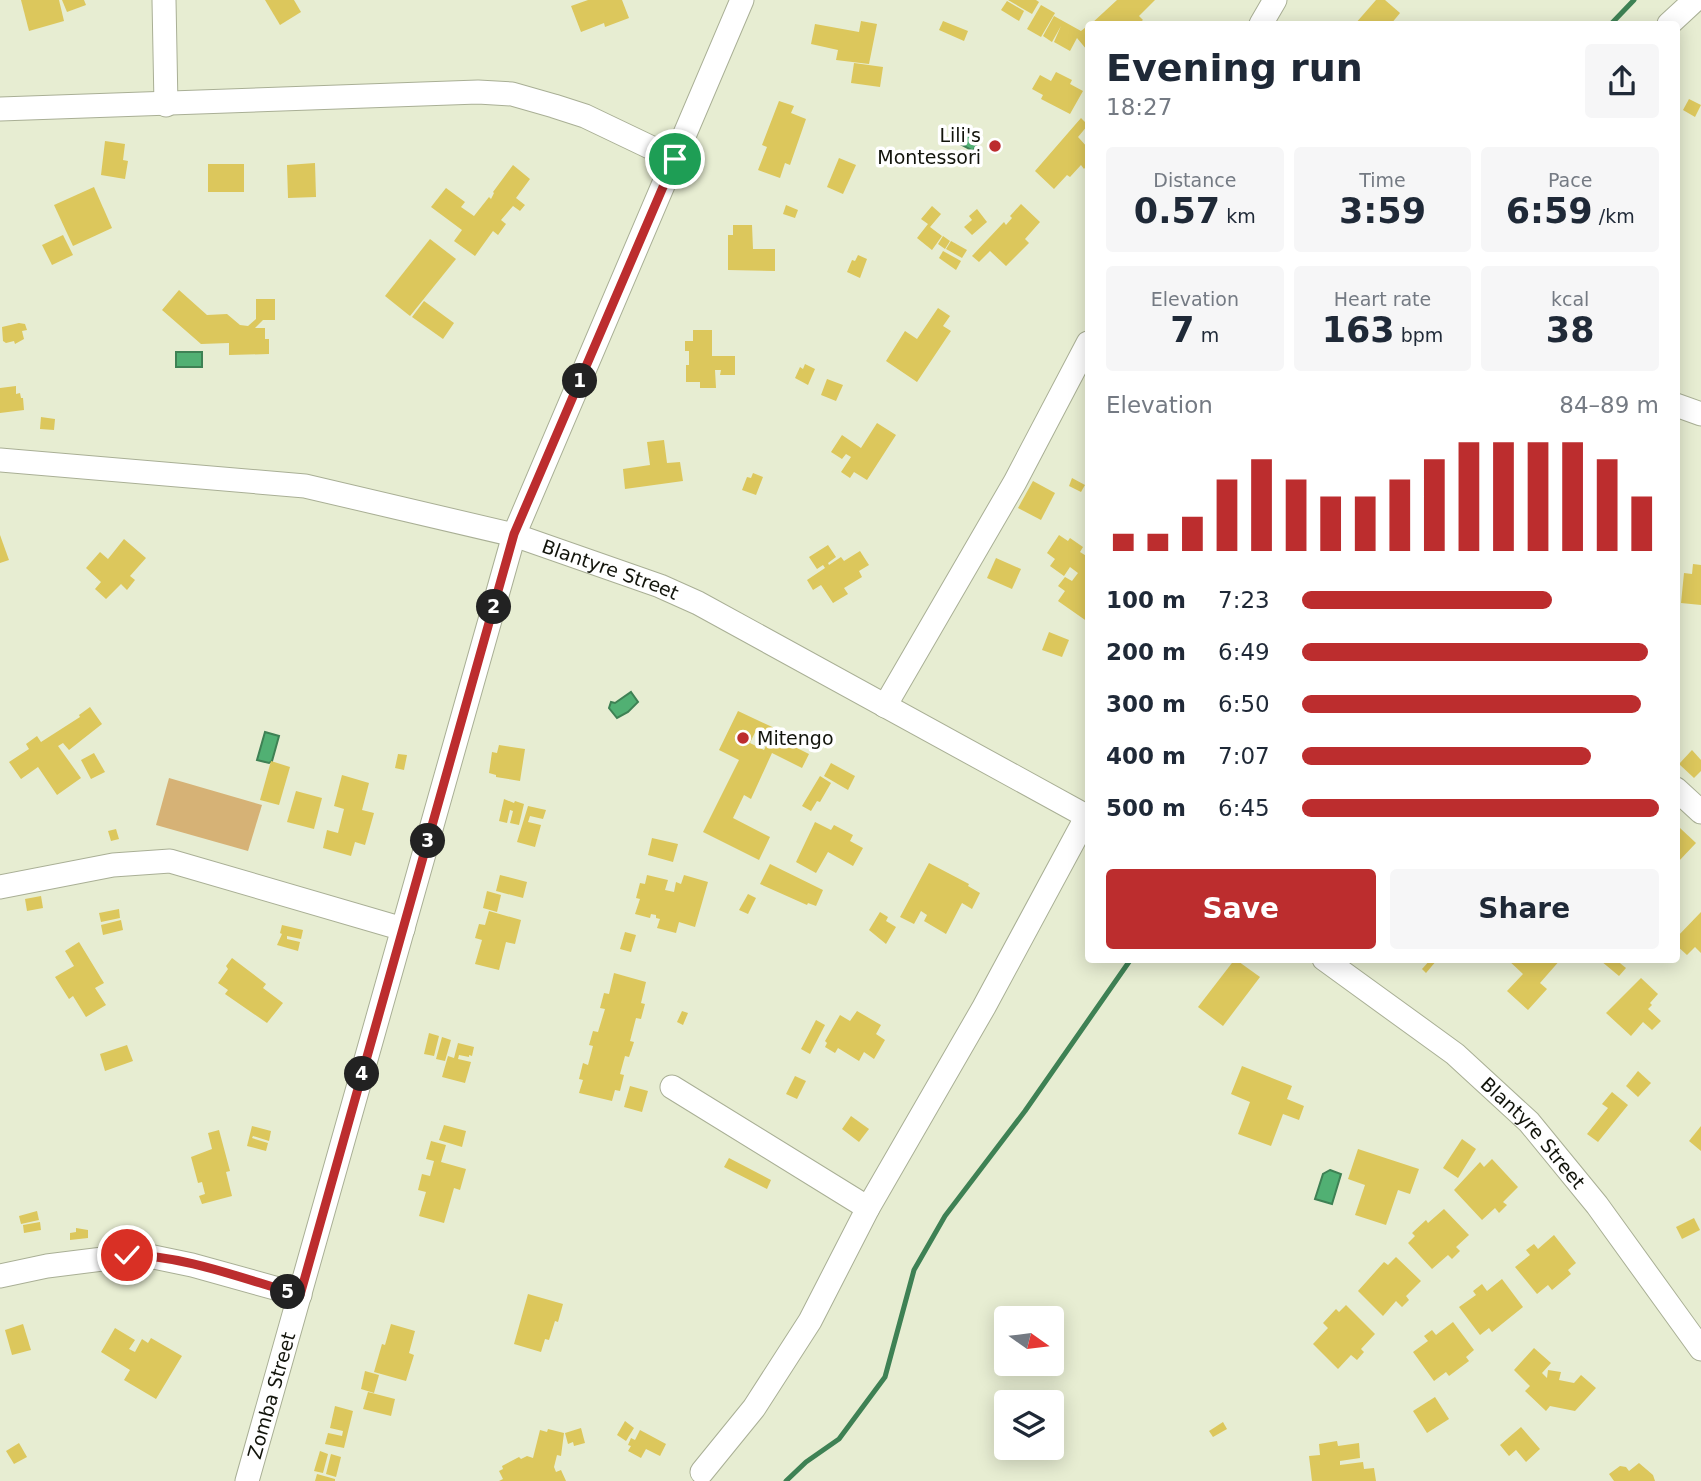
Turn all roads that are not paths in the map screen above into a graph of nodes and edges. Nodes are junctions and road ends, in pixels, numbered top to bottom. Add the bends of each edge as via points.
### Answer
1 (164, 0) edge
2 (743, 0) edge
3 (1275, 0) edge
4 (1695, 0) edge
5 (1263, 21) edge
6 (1671, 21) edge
7 (166, 105) junction
8 (0, 109) edge
9 (675, 159) junction
10 (1085, 349) edge
11 (1680, 406) edge
12 (1701, 414) edge
13 (0, 460) edge
14 (514, 534) junction
15 (886, 706) junction
16 (1680, 793) edge
17 (1701, 812) edge
18 (1085, 814) edge
19 (1085, 822) edge
20 (0, 887) edge
21 (403, 929) junction
22 (1330, 963) edge
23 (671, 1087) dead end
24 (867, 1208) junction
25 (0, 1276) edge
26 (300, 1295) junction
27 (1701, 1349) edge
28 (702, 1472) dead end
29 (247, 1481) edge

1 - 7 street
2 - 9 street, Zomba Street
3 - 5 street
4 - 6 street
7 - 8 street
7 - 9 street via 512,94 585,116
9 - 14 street, Zomba Street
10 - 15 street via 1015,482
11 - 12 street
13 - 14 street, Blantyre Street via 305,486
14 - 15 street, Blantyre Street via 678,594
14 - 21 street, Zomba Street
15 - 18 street, Blantyre Street
16 - 17 street
19 - 24 street
20 - 21 street via 113,865 170,861
21 - 26 street, Zomba Street
22 - 27 street, Blantyre Street via 1455,1054 1529,1122 1597,1205
23 - 24 street
24 - 28 street via 810,1321 754,1408
25 - 26 street via 144,1255
26 - 29 street, Zomba Street

